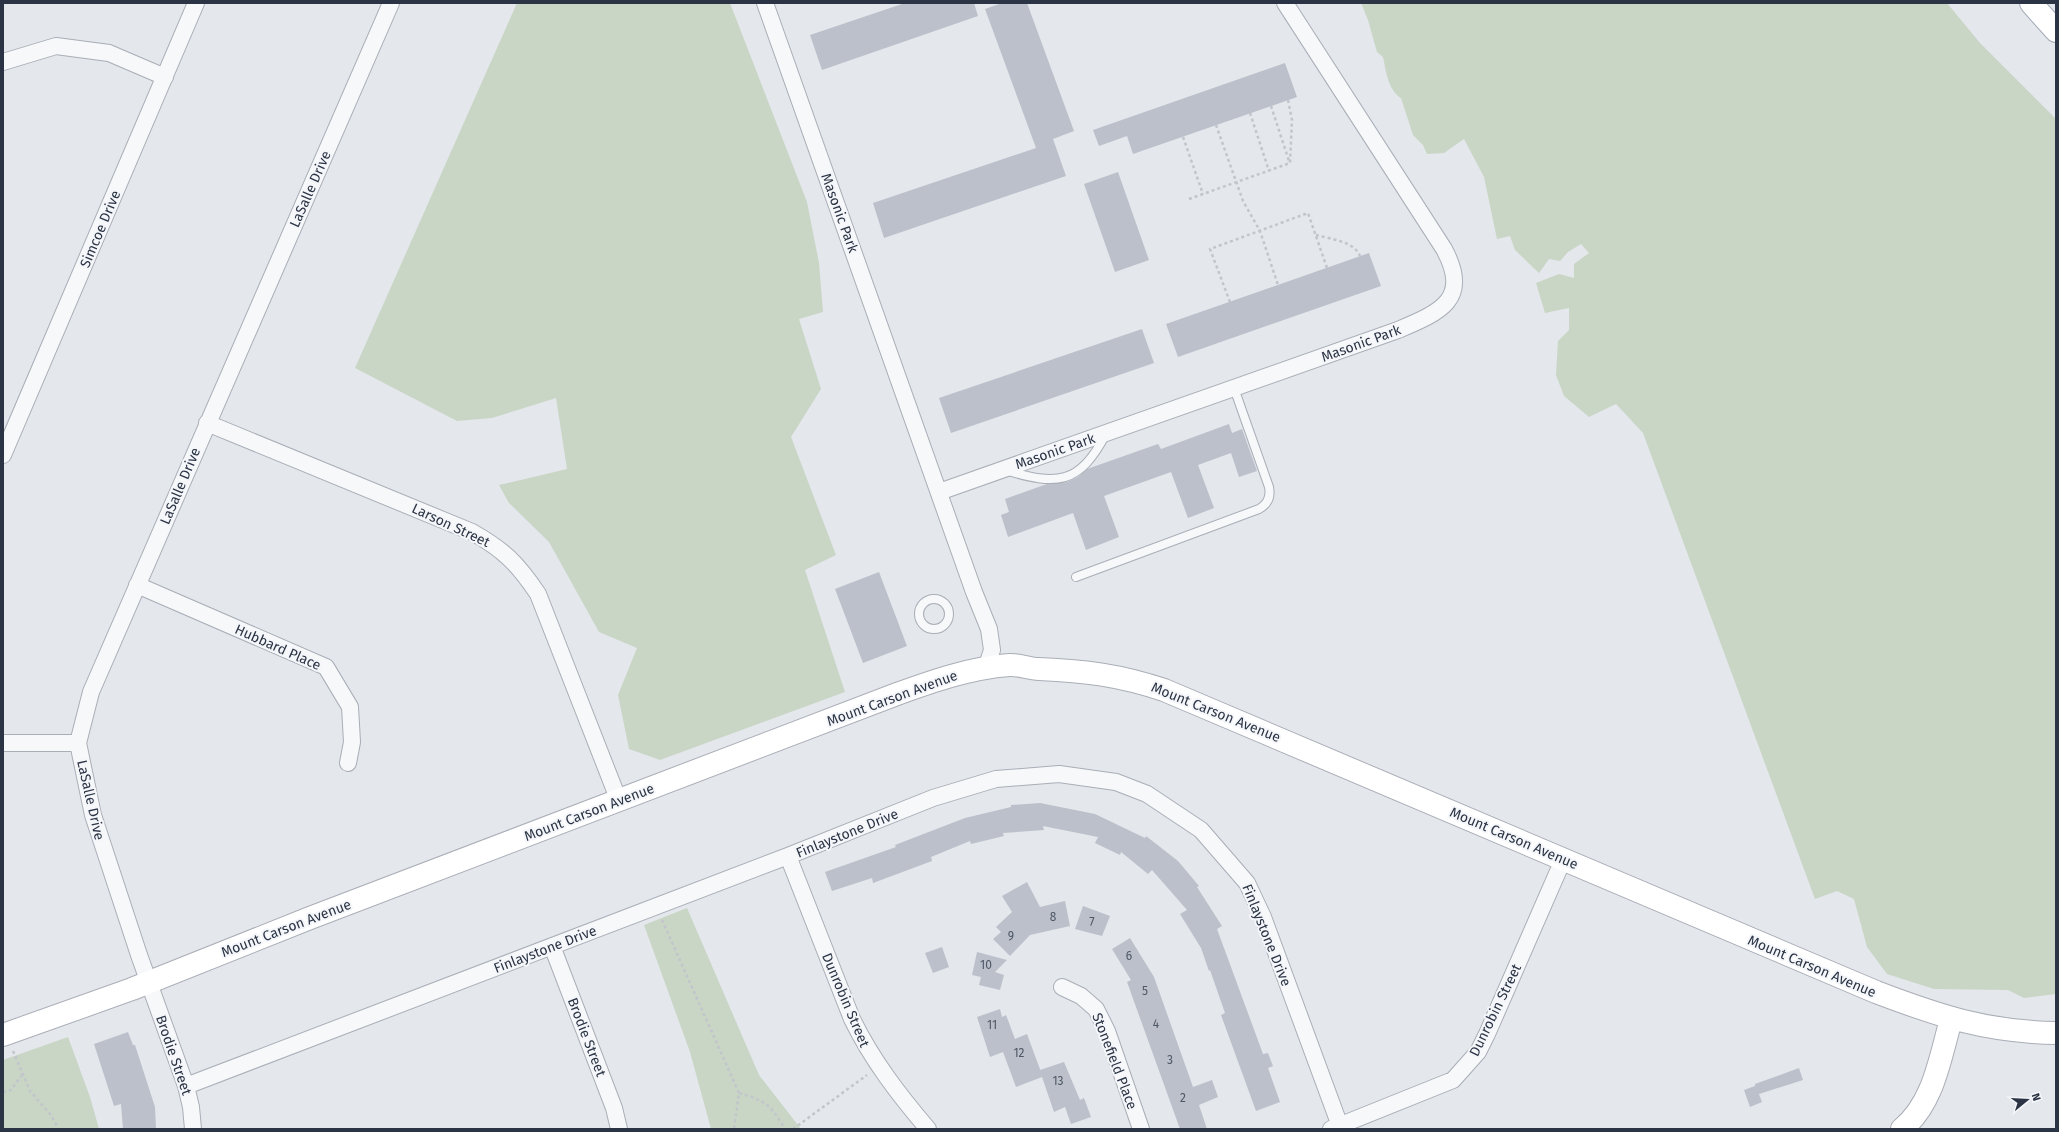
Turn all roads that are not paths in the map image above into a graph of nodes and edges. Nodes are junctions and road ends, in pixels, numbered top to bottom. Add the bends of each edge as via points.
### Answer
1 (196, 3) edge
2 (391, 3) edge
3 (765, 3) edge
4 (1286, 3) edge
5 (2031, 3) edge
6 (2056, 32) edge
7 (3, 62) edge
8 (165, 77) junction
9 (1234, 388) junction
10 (207, 423) junction
11 (1107, 433) junction
12 (3, 455) edge
13 (1003, 469) junction
14 (939, 492) junction
15 (1076, 577) dead end
16 (137, 585) junction
17 (986, 668) junction
18 (3, 743) edge
19 (78, 743) junction
20 (348, 763) dead end
21 (618, 801) junction
22 (788, 856) junction
23 (1563, 860) junction
24 (552, 946) junction
25 (149, 982) junction
26 (1062, 987) dead end
27 (1951, 1020) junction
28 (2056, 1033) edge
29 (5, 1035) edge
30 (186, 1086) junction
31 (1335, 1127) edge
32 (193, 1129) edge
33 (619, 1129) edge
34 (928, 1129) edge
35 (1141, 1129) edge
36 (1902, 1129) edge

1 - 8 street, Simcoe Drive
2 - 10 street, LaSalle Drive
3 - 14 street, Masonic Park
4 - 9 street, Masonic Park via 1444,249 1454,269 1455,285 1443,306 1424,319
5 - 6 main road
7 - 8 street via 56,46 109,53
8 - 12 street, Simcoe Drive
9 - 11 street, Masonic Park
9 - 15 lane via 1269,487 1270,496 1266,504 1259,509
10 - 16 street, LaSalle Drive
10 - 21 street, Larson Street via 472,532 495,545 516,564 538,594
11 - 13 street, Masonic Park
11 - 13 lane via 1086,465 1062,478 1036,479
13 - 14 street, Masonic Park
14 - 17 street, Masonic Park via 989,629 992,650
16 - 19 street, LaSalle Drive via 91,692
16 - 20 street, Hubbard Place via 326,667 350,707 352,742
17 - 21 main road, Mount Carson Avenue via 897,694
17 - 23 main road, Mount Carson Avenue via 1011,665 1082,671 1134,680 1164,690
18 - 19 street
19 - 25 street, LaSalle Drive via 98,834
21 - 25 main road, Mount Carson Avenue
22 - 24 street, Finlaystone Drive
22 - 31 street, Finlaystone Drive via 933,798 996,779 1060,774 1116,782 1146,794 1201,830 1247,883 1263,917
22 - 34 street, Dunrobin Street via 863,1042 878,1067
23 - 27 main road, Mount Carson Avenue via 1876,992
23 - 31 street, Dunrobin Street via 1484,1040 1466,1068 1441,1086
24 - 30 street, Finlaystone Drive
24 - 33 street, Brodie Street via 611,1101
25 - 29 main road, Mount Carson Avenue
25 - 30 street, Brodie Street
26 - 35 street, Stonefield Place via 1081,996 1096,1009 1107,1031
27 - 28 main road, Mount Carson Avenue via 2000,1030
27 - 36 main road via 1930,1090 1916,1115
30 - 32 street, Brodie Street

